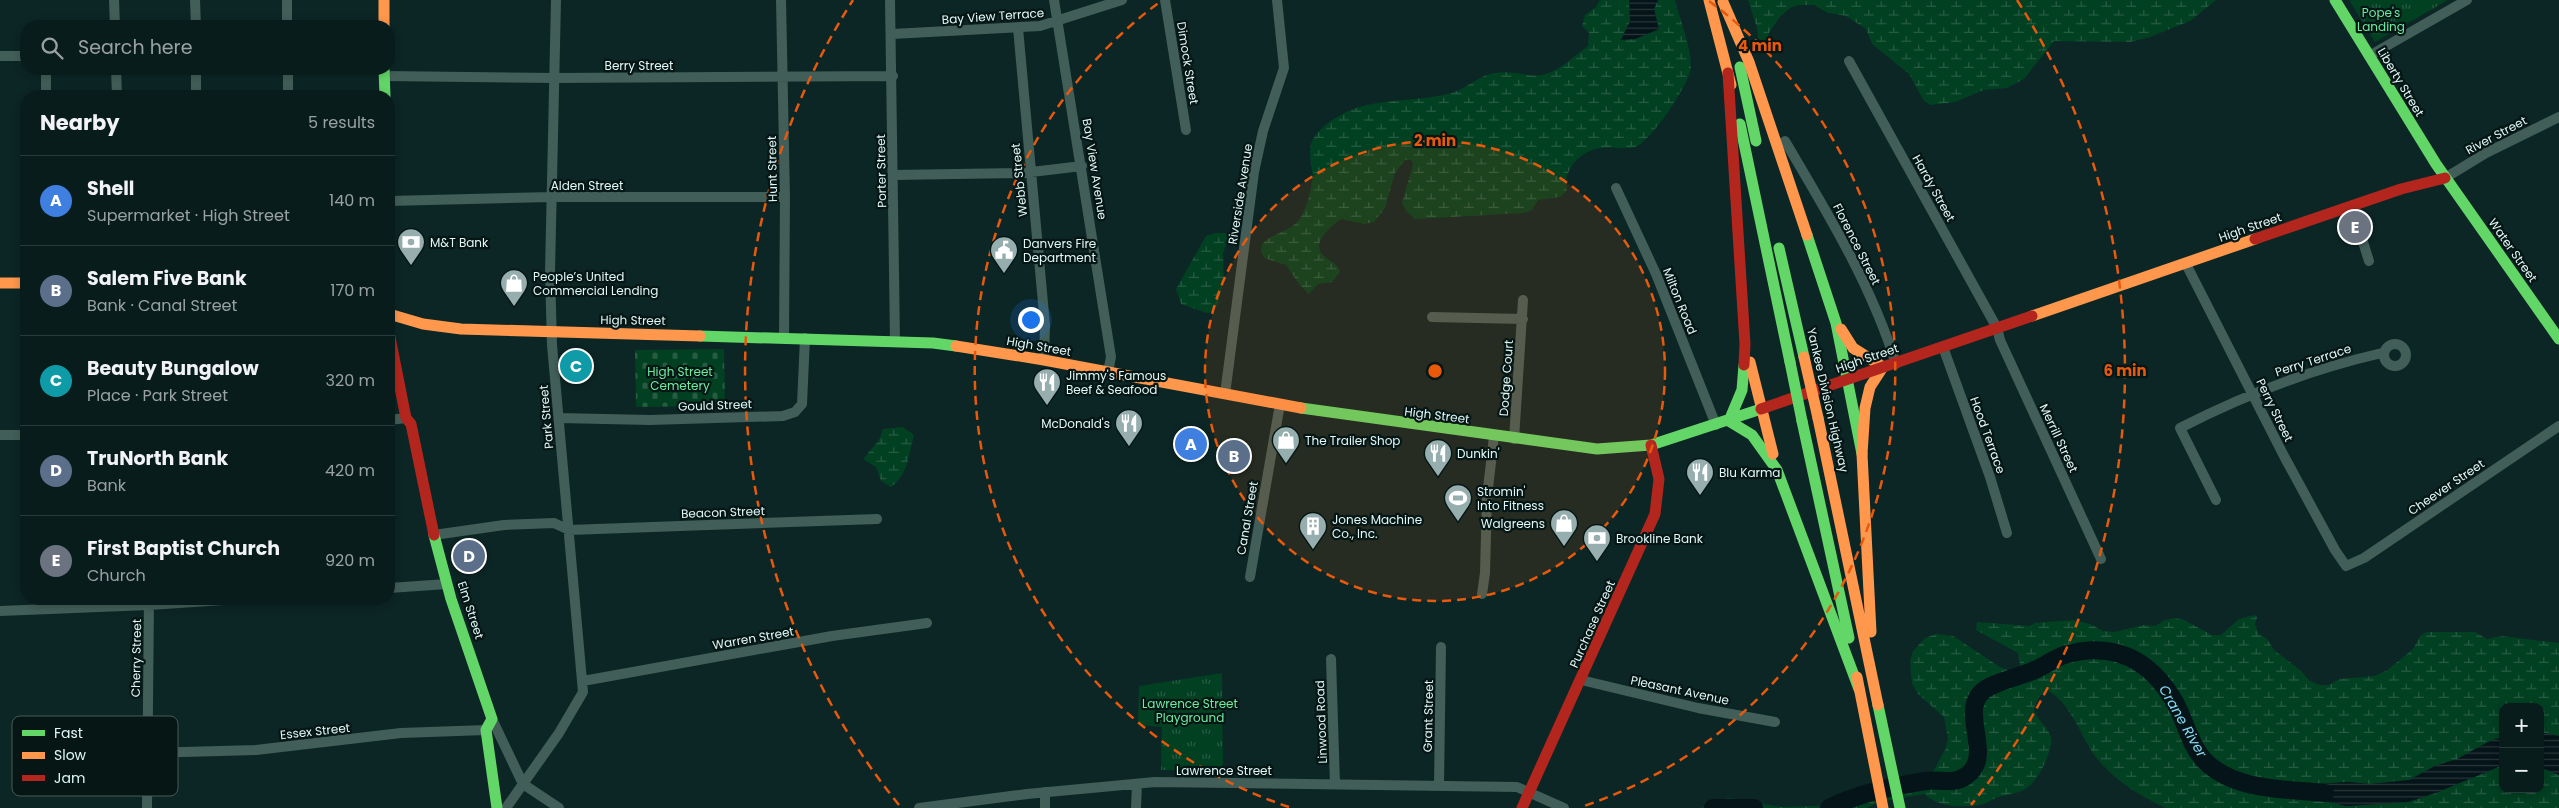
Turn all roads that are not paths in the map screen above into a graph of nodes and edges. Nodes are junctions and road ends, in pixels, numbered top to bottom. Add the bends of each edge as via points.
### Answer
1 (114, 0) edge
2 (196, 0) edge
3 (287, 0) edge
4 (384, 0) edge
5 (556, 0) edge
6 (781, 0) edge
7 (890, 0) edge
8 (1054, 0) edge
9 (1122, 0) edge
10 (1165, 0) edge
11 (1277, 0) edge
12 (1709, 0) edge
13 (2335, 0) edge
14 (2468, 0) edge
15 (1723, 1) edge
16 (115, 20) edge
17 (196, 20) edge
18 (287, 20) edge
19 (384, 20) edge
20 (1058, 21) junction
21 (1018, 28) junction
22 (892, 34) junction
23 (0, 56) edge
24 (20, 56) edge
25 (2369, 56) junction
26 (1849, 61) dead end
27 (395, 72) edge
28 (1728, 73) junction
29 (46, 75) edge
30 (116, 75) edge
31 (196, 75) edge
32 (288, 75) edge
33 (384, 75) edge
34 (893, 76) junction
35 (554, 78) junction
36 (784, 78) junction
37 (46, 90) edge
38 (117, 90) edge
39 (196, 90) edge
40 (288, 90) edge
41 (384, 90) edge
42 (2559, 117) edge
43 (1186, 130) dead end
44 (1786, 140) dead end
45 (1758, 153) dead end
46 (1082, 166) junction
47 (1030, 172) junction
48 (894, 175) junction
49 (2446, 178) junction
50 (1616, 188) dead end
51 (552, 197) junction
52 (785, 197) junction
53 (395, 201) edge
54 (2352, 207) junction
55 (1777, 238) dead end
56 (2369, 261) dead end
57 (2186, 264) junction
58 (0, 283) edge
59 (20, 284) edge
60 (1523, 300) dead end
61 (395, 316) edge
62 (1432, 316) dead end
63 (1523, 319) junction
64 (1836, 322) junction
65 (1998, 328) junction
66 (552, 332) junction
67 (784, 337) junction
68 (805, 338) junction
69 (2559, 339) edge
70 (896, 341) junction
71 (1745, 344) junction
72 (1943, 347) junction
73 (2382, 354) dead end
74 (1044, 360) junction
75 (395, 362) edge
76 (1896, 364) junction
77 (1883, 368) junction
78 (1108, 372) junction
79 (1847, 380) junction
80 (2253, 393) junction
81 (1226, 394) junction
82 (1280, 404) junction
83 (1761, 409) junction
84 (406, 418) junction
85 (559, 418) junction
86 (395, 419) edge
87 (1729, 421) junction
88 (1716, 426) junction
89 (2559, 426) edge
90 (0, 435) edge
91 (20, 435) edge
92 (1494, 436) junction
93 (1514, 439) junction
94 (1651, 445) junction
95 (1862, 454) junction
96 (1777, 470) junction
97 (2216, 500) dead end
98 (877, 520) dead end
99 (570, 530) junction
100 (2007, 533) dead end
101 (434, 535) junction
102 (2100, 559) dead end
103 (2346, 566) joint
104 (1250, 577) dead end
105 (447, 584) junction
106 (395, 588) edge
107 (1482, 594) dead end
108 (99, 605) edge
109 (149, 605) edge
110 (0, 611) edge
111 (927, 623) dead end
112 (1866, 626) junction
113 (1842, 630) junction
114 (1441, 647) dead end
115 (1331, 660) dead end
116 (1582, 680) junction
117 (584, 681) junction
118 (147, 716) edge
119 (492, 719) junction
120 (1774, 722) dead end
121 (486, 730) junction
122 (178, 752) edge
123 (523, 784) junction
124 (1137, 784) junction
125 (1336, 784) junction
126 (1439, 785) junction
127 (1045, 792) junction
128 (1530, 792) junction
129 (936, 807) edge
130 (497, 808) edge
131 (506, 808) edge
132 (559, 808) edge
133 (919, 808) edge
134 (1045, 808) edge
135 (1136, 808) edge
136 (1522, 808) edge
137 (1564, 808) edge
138 (1883, 808) edge
139 (1900, 808) edge

1 - 16 street
2 - 17 street
3 - 18 street
4 - 19 main road
5 - 35 street, Park Street
6 - 36 street, Hunt Street
7 - 22 street, Porter Street
8 - 20 street, Bay View Avenue
9 - 20 street, Bay View Terrace
10 - 43 street, Dimock Street
11 - 81 street, Riverside Avenue via 1284,68 1263,131 1254,172
12 - 28 main road
13 - 25 main road, Liberty Street
14 - 25 street
15 - 45 main road
15 - 64 main road via 1749,62
20 - 21 street, Bay View Terrace
20 - 46 street, Bay View Avenue
21 - 22 street, Bay View Terrace
21 - 47 street, Webb Street
22 - 34 street, Porter Street
23 - 24 street
25 - 49 main road, Liberty Street
26 - 65 street, Hardy Street
27 - 35 street, Berry Street
28 - 71 main road
28 - 113 main road, bridge via 1837,583
29 - 37 street
30 - 38 street
31 - 39 street
32 - 40 street
33 - 41 main road
34 - 36 street, Berry Street
34 - 48 street, Porter Street
35 - 36 street, Berry Street
35 - 51 street, Park Street
36 - 52 street, Hunt Street
42 - 49 street, River Street via 2500,146
44 - 76 street, Florence Street via 1842,238
46 - 47 street
46 - 78 street, Bay View Avenue via 1111,357
47 - 48 street
47 - 74 street, Webb Street via 1045,325
48 - 70 street, Porter Street
49 - 54 main road, High Street via 2401,189
49 - 69 main road, Water Street
50 - 88 street, Milton Road via 1656,274
51 - 52 street, Alden Street
51 - 53 street, Alden Street
51 - 66 street, Park Street
52 - 67 street, Hunt Street
54 - 56 street
54 - 57 main road, High Street
55 - 112 main road, Yankee Division Highway, bridge via 1818,418 1850,582
57 - 65 main road, High Street
57 - 80 street, Perry Street
58 - 59 main road
60 - 63 street, Dodge Court
61 - 66 main road, High Street via 423,324 461,329
62 - 63 street
63 - 93 street, Dodge Court
64 - 77 main road via 1853,348
64 - 79 main road
65 - 72 main road, High Street
65 - 102 street, Merrill Street via 2000,340
66 - 67 main road, High Street
66 - 85 street, Park Street
67 - 68 main road, High Street
68 - 70 main road, High Street
68 - 85 street, Gould Street via 802,404 795,412 782,416 650,420
70 - 74 main road, High Street via 933,343
71 - 83 main road
71 - 87 main road via 1742,390
72 - 76 main road, High Street
72 - 100 street, Hood Terrace
73 - 80 street, Perry Terrace
74 - 78 main road, High Street
75 - 84 main road, Elm Street
76 - 77 main road, High Street
77 - 79 main road, High Street
77 - 95 main road via 1870,387
78 - 81 main road, High Street
79 - 83 main road, High Street
79 - 95 main road
80 - 97 street, Perry Terrace via 2180,428
80 - 103 street, Perry Street via 2285,458
81 - 82 main road, High Street
82 - 92 main road, High Street
82 - 104 street, Canal Street
83 - 87 main road, High Street
83 - 96 main road
84 - 86 street
84 - 101 main road, Elm Street via 411,424
85 - 99 street, Park Street
87 - 88 main road, High Street
87 - 96 main road via 1750,431 1759,440
88 - 94 main road, High Street
89 - 103 street, Cheever Street via 2364,558
90 - 91 street
92 - 93 main road, High Street
92 - 107 street
93 - 94 main road, High Street via 1597,449
94 - 116 main road, Purchase Street via 1658,467 1660,491 1655,514
95 - 112 main road via 1868,580
96 - 113 main road via 1820,587
98 - 99 street, Beacon Street
99 - 101 street, Beacon Street via 554,523 504,525
99 - 117 street, Park Street
101 - 105 main road, Elm Street
105 - 106 street
105 - 119 main road, Elm Street
108 - 110 street
109 - 118 street, Cherry Street
111 - 117 street, Warren Street via 832,636
112 - 139 main road, Yankee Division Highway via 1874,691
113 - 138 main road via 1859,689
114 - 126 street, Grant Street
115 - 125 street, Linwood Road
116 - 120 street, Pleasant Avenue via 1698,708
116 - 128 main road, Purchase Street
117 - 123 street, Park Street via 577,706
119 - 121 main road
119 - 123 street
121 - 122 street, Essex Street via 401,733 256,750
121 - 130 main road
123 - 131 street, Park Street
123 - 132 street
124 - 125 street, Lawrence Street
124 - 127 street, Lawrence Street
124 - 135 street
125 - 126 street, Lawrence Street
126 - 128 street, Lawrence Street via 1517,787
127 - 129 street, Lawrence Street
127 - 134 street
128 - 136 main road, Purchase Street
128 - 137 street, Lawrence Street
129 - 133 street, Lawrence Street

